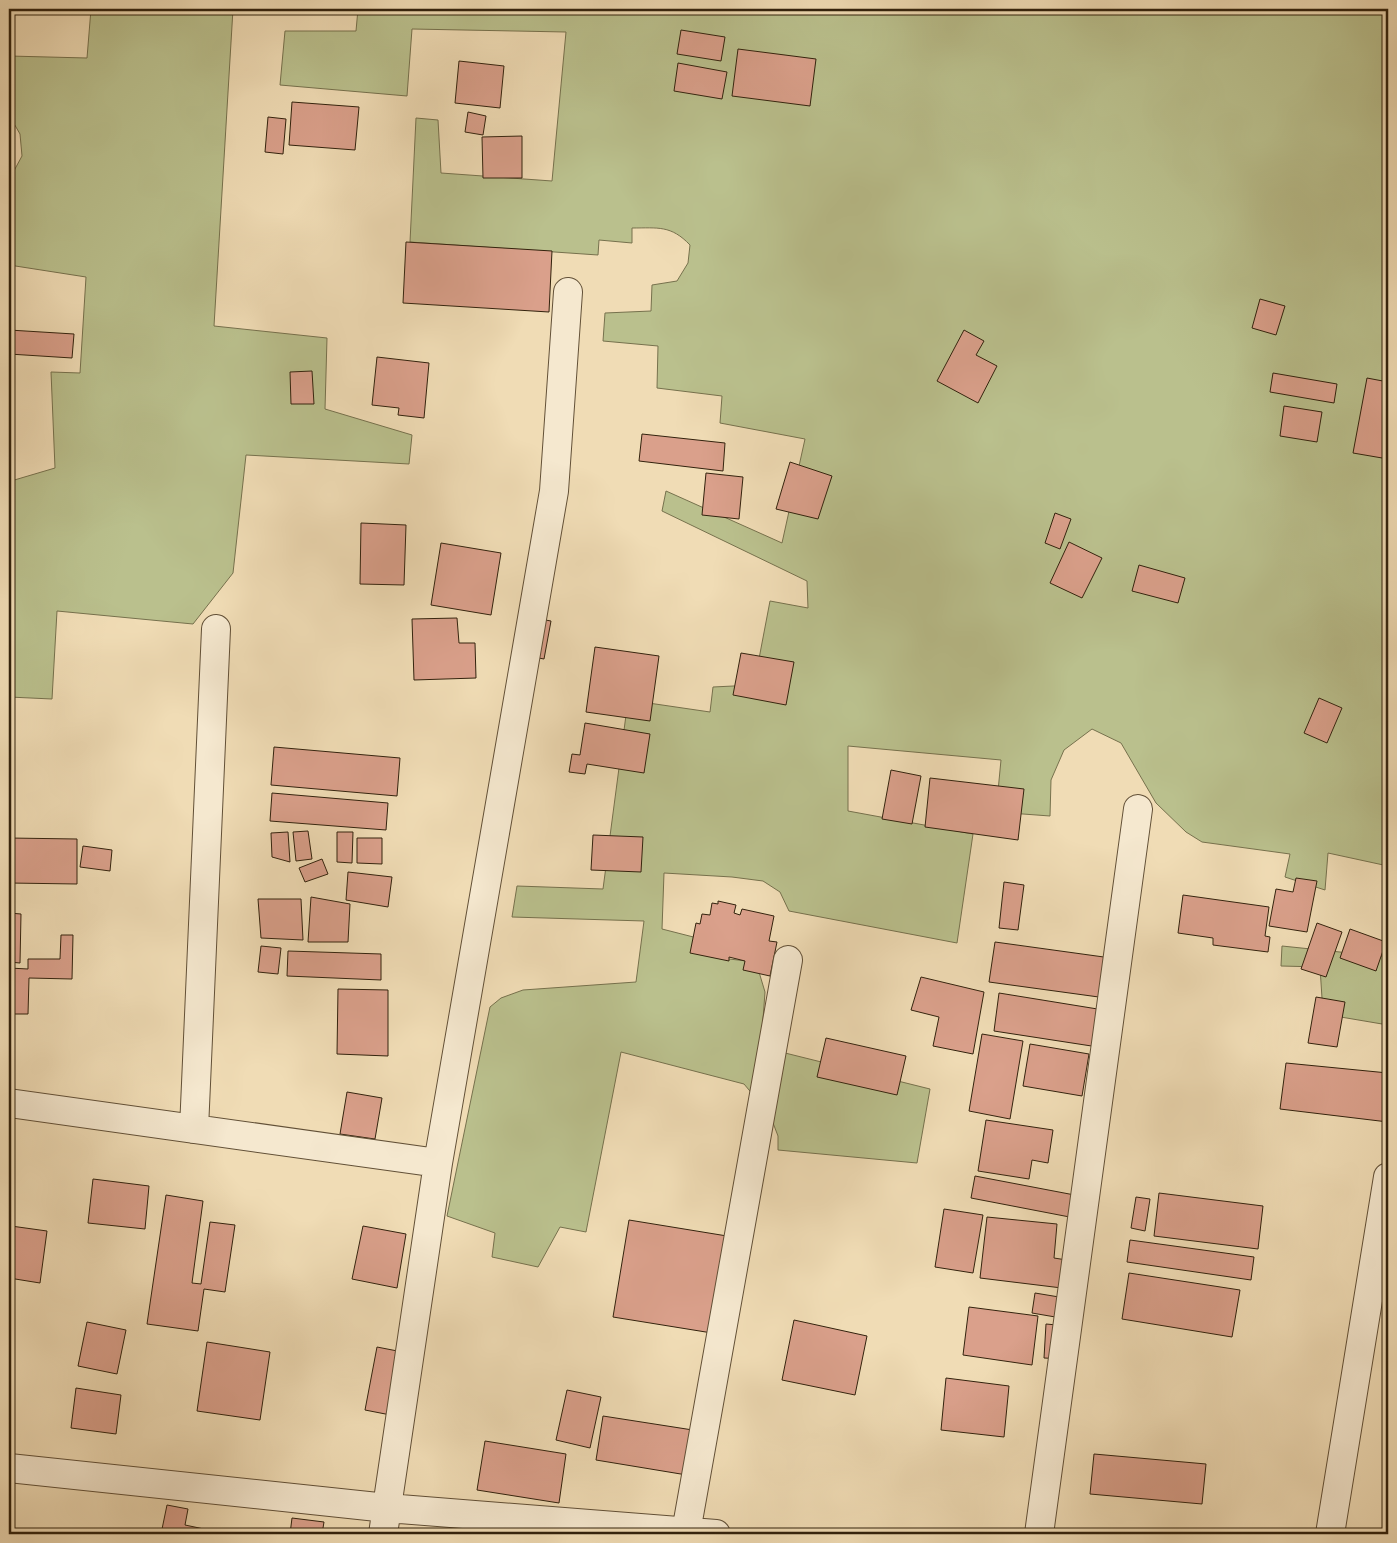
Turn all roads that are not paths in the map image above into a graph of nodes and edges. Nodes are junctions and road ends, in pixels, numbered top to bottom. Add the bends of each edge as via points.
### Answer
1 (568, 292) dead end
2 (216, 629) dead end
3 (1138, 809) dead end
4 (788, 960) dead end
5 (9, 1103) edge
6 (194, 1129) junction
7 (438, 1164) junction
8 (1388, 1176) edge
9 (9, 1468) edge
10 (385, 1521) edge
11 (686, 1532) junction
12 (716, 1534) edge
13 (1039, 1534) edge
14 (1330, 1534) edge

1 - 7 street via 554,491
2 - 6 street
3 - 13 street
4 - 11 street
5 - 6 street
6 - 7 street
7 - 10 street
8 - 14 street
9 - 10 street
10 - 11 street
11 - 12 street

